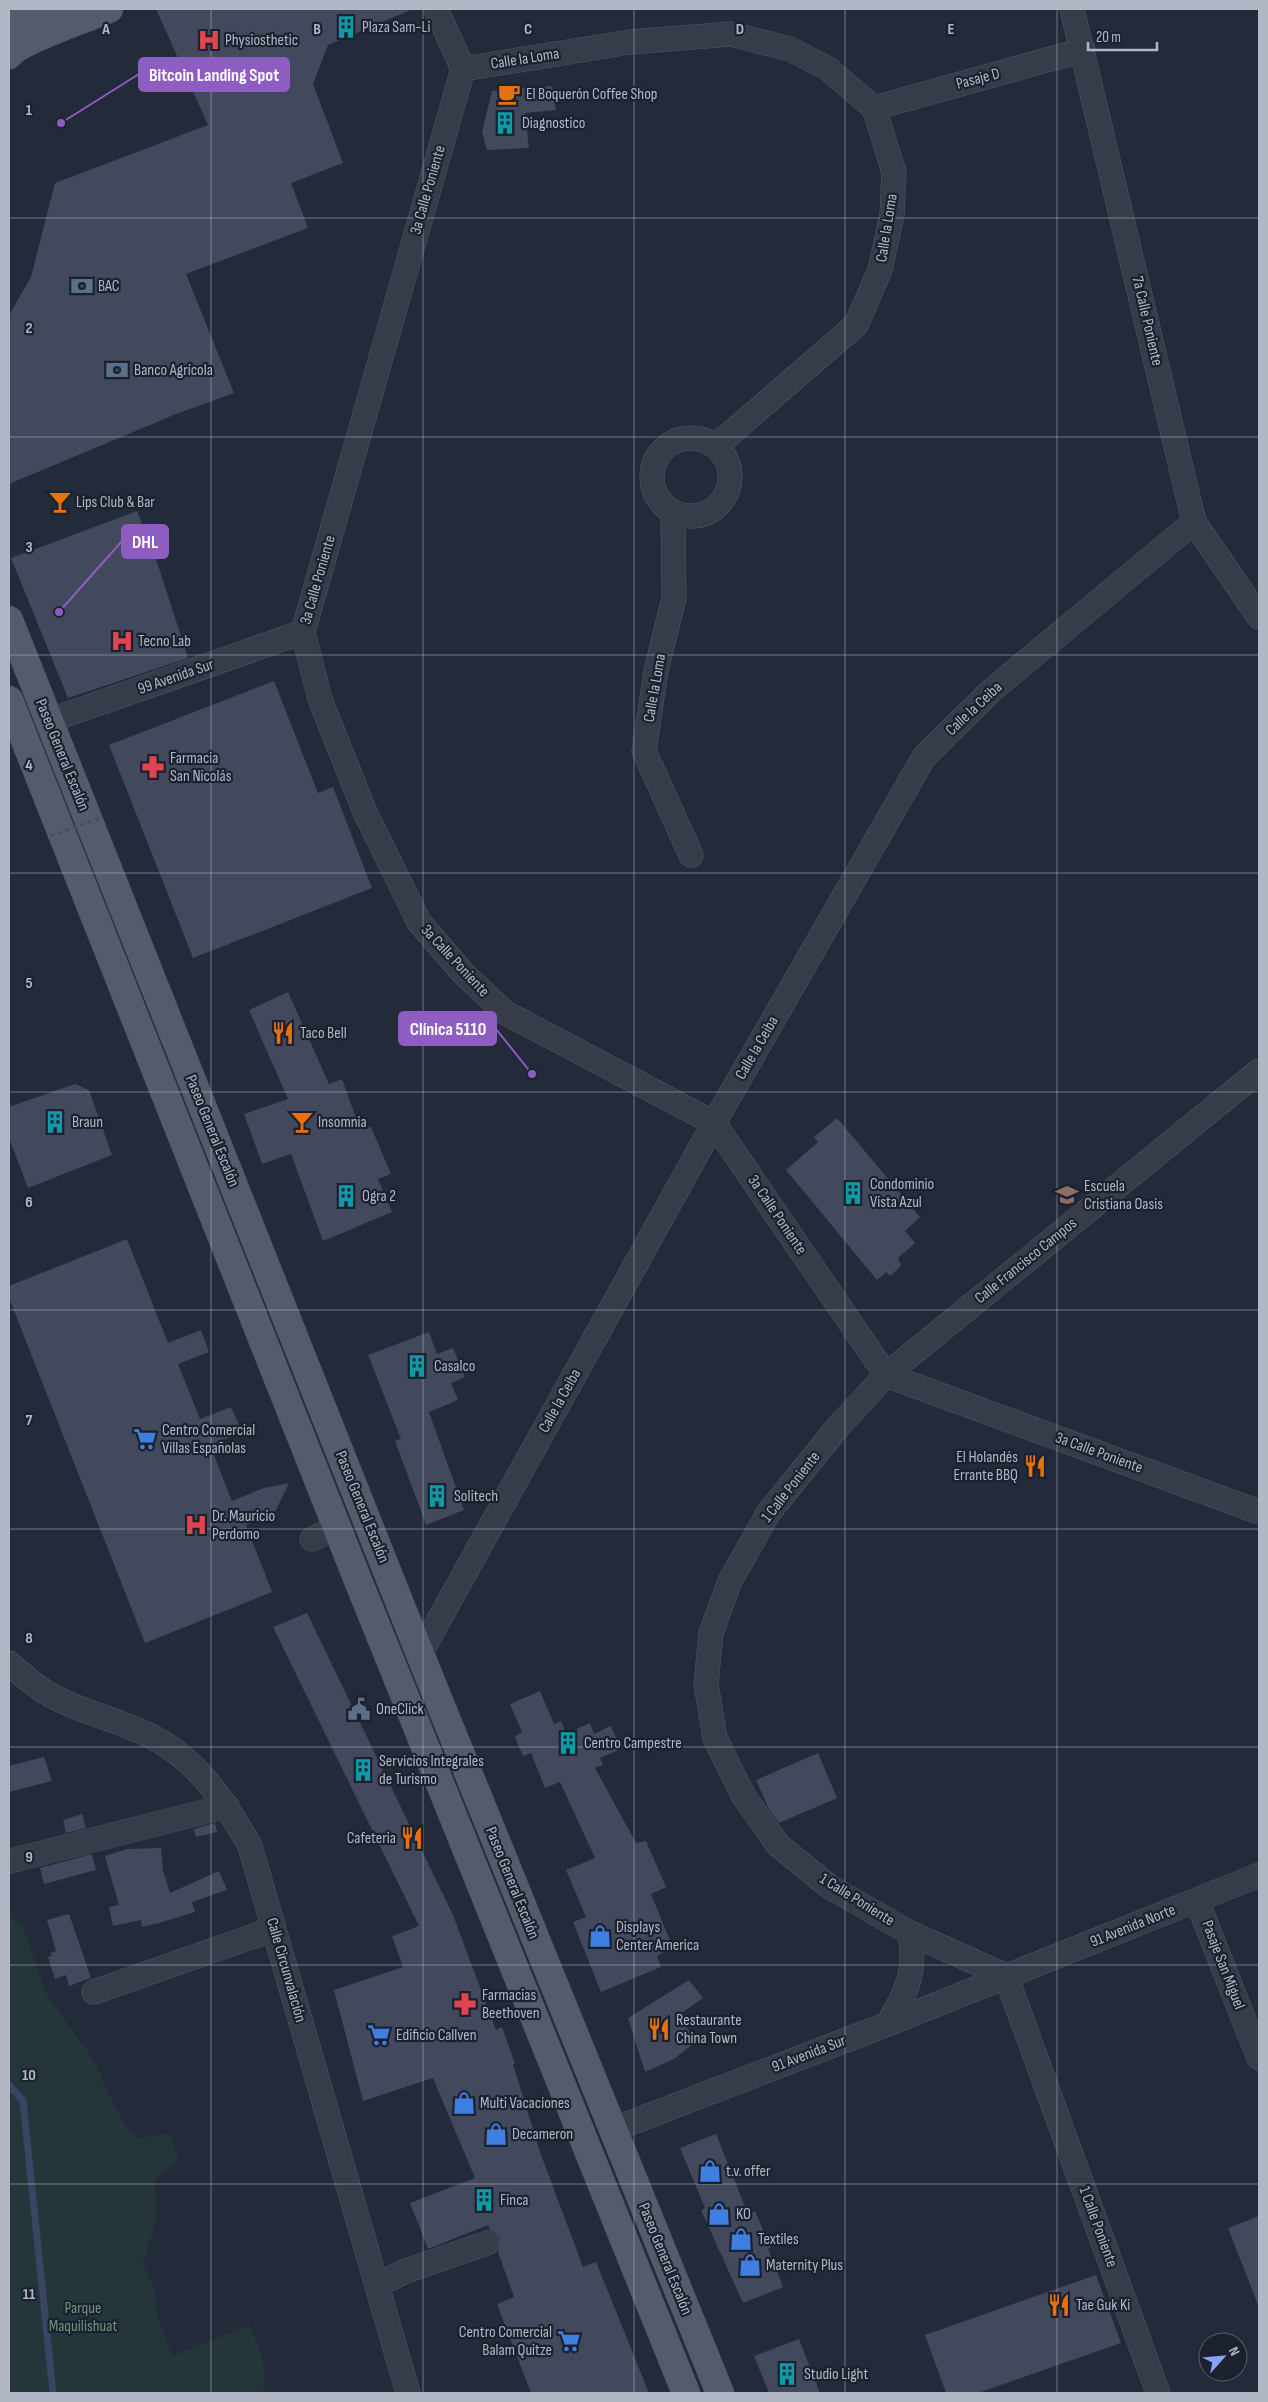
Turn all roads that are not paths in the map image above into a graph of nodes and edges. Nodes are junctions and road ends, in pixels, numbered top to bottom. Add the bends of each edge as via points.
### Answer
1 (54, 9) edge
2 (109, 9) edge
3 (436, 9) edge
4 (1072, 9) edge
5 (9, 25) edge
6 (1083, 50) junction
7 (9, 55) edge
8 (463, 69) junction
9 (874, 108) junction
10 (716, 446) junction
11 (673, 513) junction
12 (1194, 522) junction
13 (1259, 617) edge
14 (9, 620) edge
15 (303, 632) junction
16 (9, 700) edge
17 (48, 722) junction
18 (691, 855) dead end
19 (1259, 1071) edge
20 (714, 1123) junction
21 (886, 1375) junction
22 (1259, 1512) edge
23 (338, 1527) junction
24 (312, 1539) dead end
25 (420, 1654) junction
26 (9, 1663) edge
27 (227, 1806) junction
28 (10, 1862) dead end
29 (1259, 1875) edge
30 (1198, 1901) junction
31 (274, 1929) junction
32 (910, 1933) junction
33 (1006, 1976) junction
34 (94, 1992) dead end
35 (888, 2024) junction
36 (1259, 2058) edge
37 (612, 2130) junction
38 (488, 2243) dead end
39 (379, 2284) junction
40 (408, 2393) edge
41 (686, 2393) edge
42 (720, 2393) edge
43 (1158, 2393) edge

1 - 5 main road
2 - 7 main road via 29,42
3 - 8 street
4 - 6 street, 7a Calle Poniente
6 - 9 street, Pasaje D
6 - 12 street, 7a Calle Poniente
8 - 9 street, Calle la Loma via 630,42 731,34 790,49 828,68
8 - 15 street, 3a Calle Poniente
9 - 10 street, Calle la Loma via 894,172 892,216 880,270 856,325
10 - 11 street via 730,468 728,493 721,504 698,517
10 - 11 street via 704,440 678,440 658,456 653,468 655,494
11 - 18 street, Calle la Loma via 674,598 656,672 644,751
12 - 13 street, 7a Calle Poniente
12 - 20 street, Calle la Ceiba via 992,690 924,757
14 - 17 main road, Paseo General Escalón
15 - 17 street, 99 Avenida Sur
15 - 20 street, 3a Calle Poniente via 320,699 365,812 420,922 462,972 504,1012
16 - 23 main road, Paseo General Escalón
17 - 25 main road, Paseo General Escalón
19 - 21 street, Calle Francisco Campos
20 - 21 street, 3a Calle Poniente
20 - 25 street, Calle la Ceiba
21 - 22 street, 3a Calle Poniente
21 - 32 street, 1 Calle Poniente via 838,1427 769,1512 730,1581 711,1633 706,1684 715,1738 743,1795 778,1845 830,1887
23 - 24 street
23 - 41 main road, Paseo General Escalón
25 - 37 main road, Paseo General Escalón
26 - 27 street, Calle Circunvalación via 54,1697 156,1739 205,1777
27 - 28 street
27 - 31 street, Calle Circunvalación via 250,1846
29 - 30 street, 91 Avenida Norte
30 - 33 street, 91 Avenida Norte
30 - 36 street, Pasaje San Miguel
31 - 34 street
31 - 39 street, Calle Circunvalación
32 - 33 street, 1 Calle Poniente
32 - 35 street via 913,1957 910,1980
33 - 35 street, 91 Avenida Sur
33 - 43 street, 1 Calle Poniente
35 - 37 street, 91 Avenida Sur
37 - 42 main road, Paseo General Escalón
38 - 39 street via 406,2271
39 - 40 street, Calle Circunvalación

